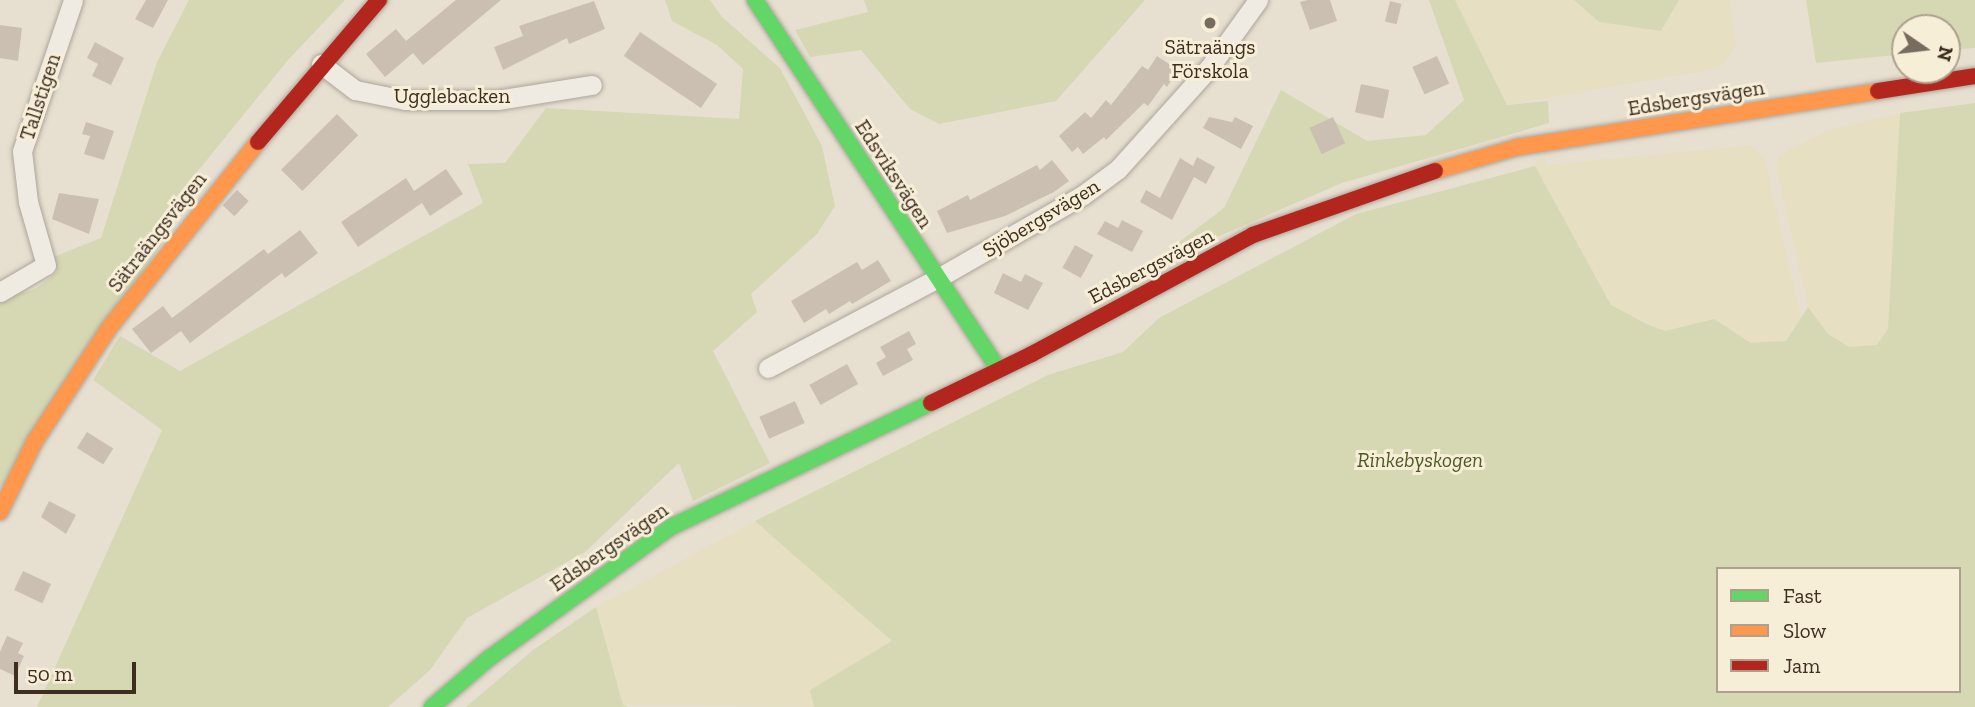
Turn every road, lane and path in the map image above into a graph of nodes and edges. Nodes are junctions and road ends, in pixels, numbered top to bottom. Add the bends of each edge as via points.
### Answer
1 (73, 0) edge
2 (379, 0) edge
3 (755, 0) edge
4 (1258, 0) edge
5 (321, 64) junction
6 (1975, 76) edge
7 (592, 85) dead end
8 (938, 278) junction
9 (0, 292) edge
10 (768, 368) dead end
11 (999, 370) junction
12 (0, 512) edge
13 (432, 707) edge

1 - 9 street, Tallstigen via 22,151 28,202 46,265
2 - 5 main road, Sätraängsvägen
3 - 8 main road, Edsviksvägen
4 - 8 street, Sjöbergsvägen via 1209,68 1118,169 1083,195
5 - 7 street, Ugglebacken via 355,90 405,100 497,100
5 - 12 main road, Sätraängsvägen via 109,328 35,441
6 - 11 main road, Edsbergsvägen via 1518,147 1441,167 1254,234
8 - 10 street, Sjöbergsvägen
8 - 11 main road, Edsviksvägen
11 - 13 main road, Edsbergsvägen via 671,527 488,659

